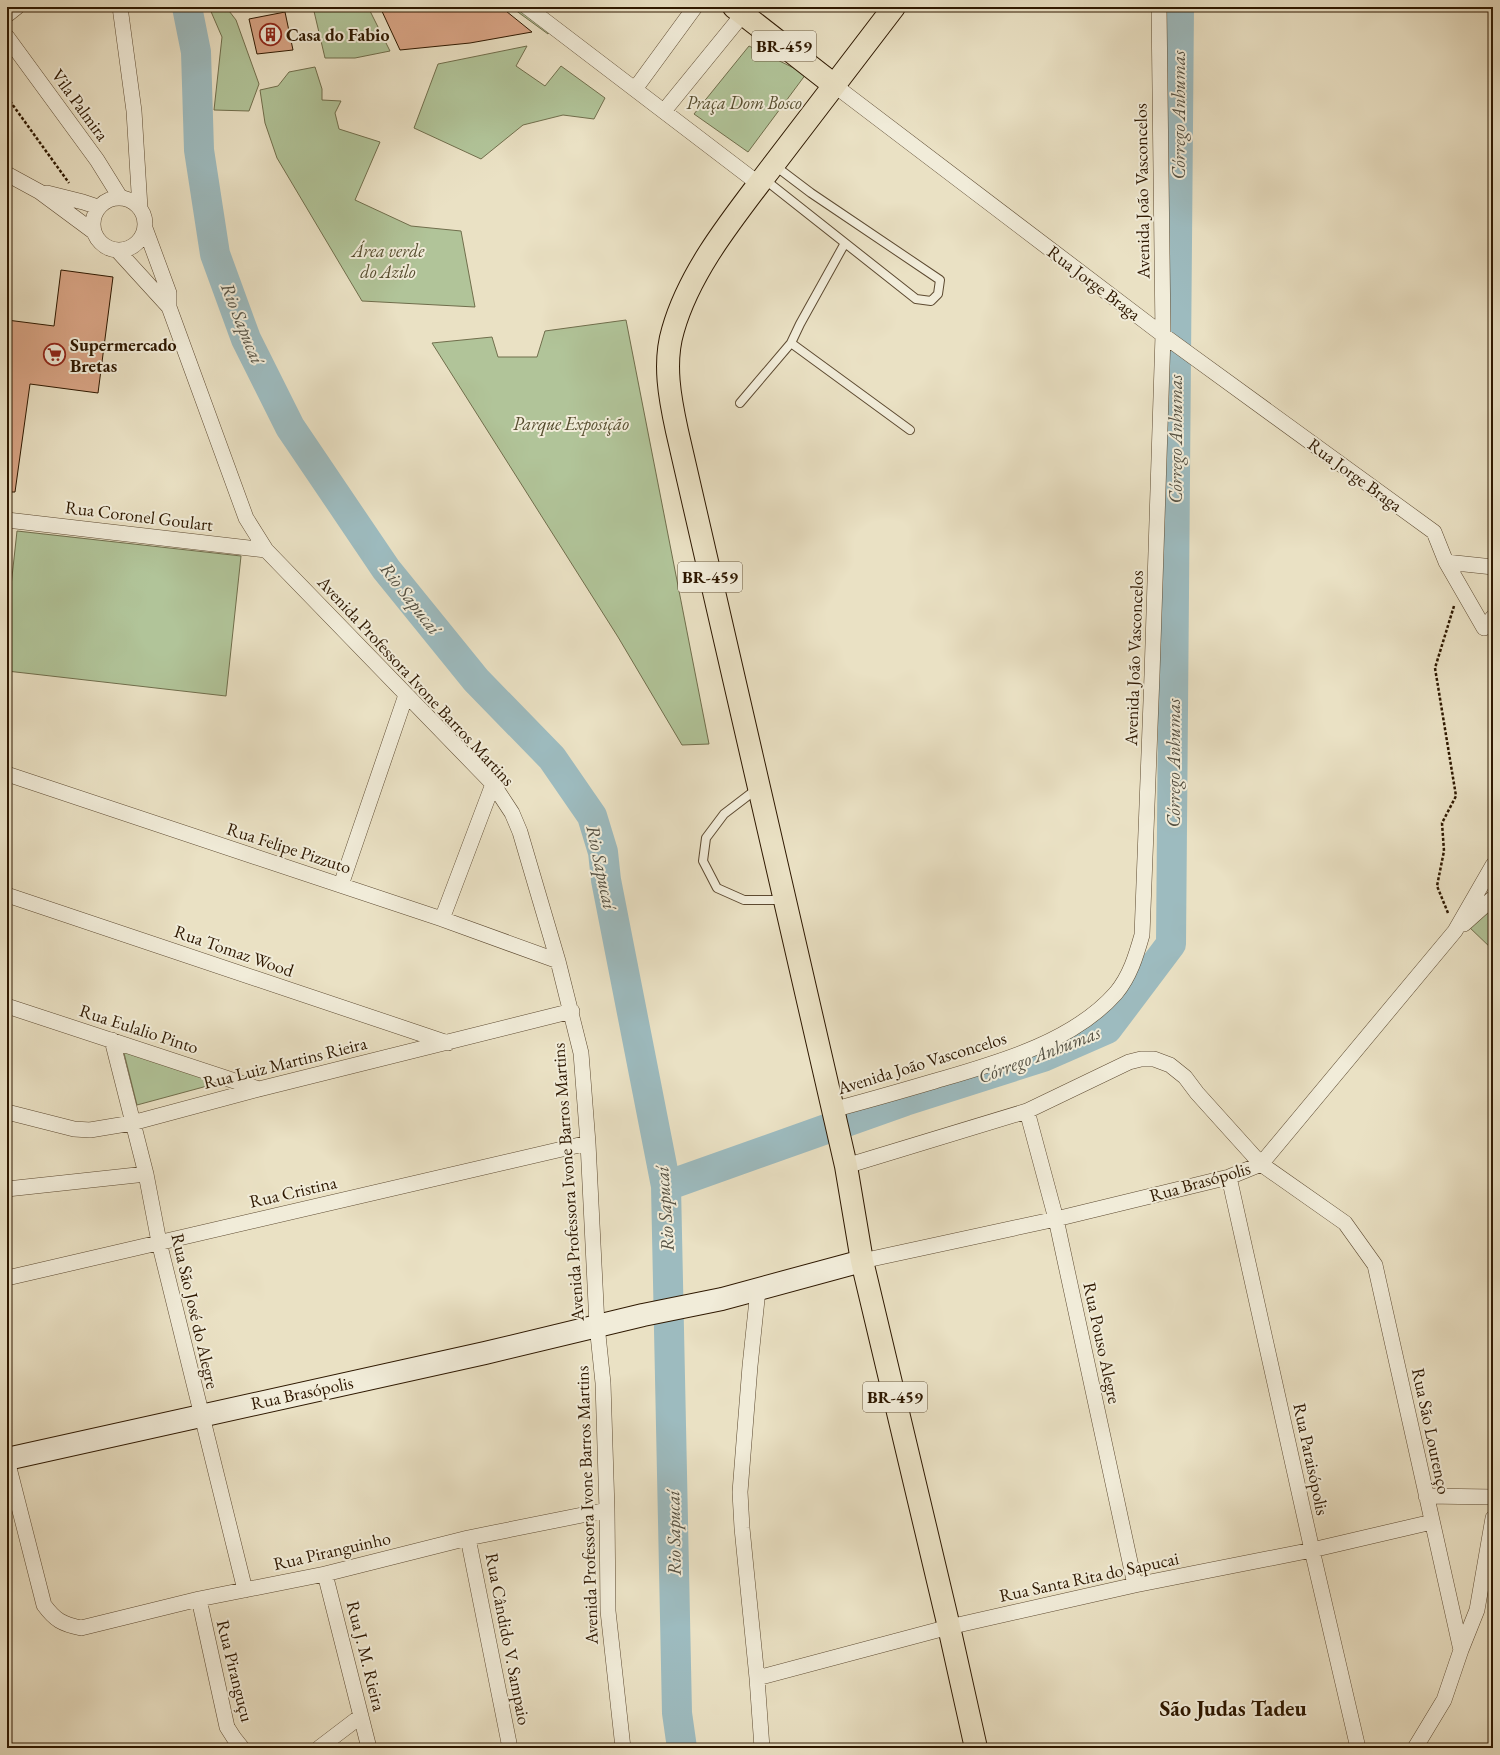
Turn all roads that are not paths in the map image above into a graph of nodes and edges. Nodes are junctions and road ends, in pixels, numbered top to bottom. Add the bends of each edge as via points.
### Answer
1 (17, 7) edge
2 (120, 7) edge
3 (527, 7) edge
4 (695, 7) edge
5 (894, 7) edge
6 (1159, 7) edge
7 (738, 10) edge
8 (7, 14) edge
9 (7, 36) edge
10 (834, 85) junction
11 (635, 89) junction
12 (664, 111) junction
13 (7, 174) edge
14 (765, 176) junction
15 (40, 192) junction
16 (120, 197) junction
17 (98, 207) junction
18 (140, 208) junction
19 (145, 228) junction
20 (94, 232) junction
21 (845, 243) junction
22 (117, 250) junction
23 (169, 307) junction
24 (1165, 336) junction
25 (791, 343) junction
26 (740, 403) dead end
27 (910, 430) dead end
28 (7, 520) edge
29 (266, 550) junction
30 (1446, 562) junction
31 (1493, 568) edge
32 (1493, 617) edge
33 (406, 695) junction
34 (7, 774) edge
35 (493, 784) junction
36 (758, 788) junction
37 (1493, 865) edge
38 (341, 885) junction
39 (7, 895) edge
40 (1493, 898) edge
41 (784, 900) junction
42 (442, 919) junction
43 (1456, 931) junction
44 (558, 961) junction
45 (7, 1006) edge
46 (572, 1011) junction
47 (112, 1040) junction
48 (448, 1043) junction
49 (259, 1089) junction
50 (1028, 1110) junction
51 (7, 1112) edge
52 (834, 1116) junction
53 (132, 1123) junction
54 (588, 1143) junction
55 (844, 1159) junction
56 (1261, 1164) junction
57 (146, 1174) junction
58 (1229, 1177) junction
59 (7, 1189) edge
60 (1056, 1219) junction
61 (159, 1242) junction
62 (862, 1262) junction
63 (7, 1278) edge
64 (758, 1290) junction
65 (597, 1325) junction
66 (201, 1416) junction
67 (7, 1459) edge
68 (1426, 1496) junction
69 (1493, 1497) edge
70 (607, 1510) junction
71 (1493, 1518) edge
72 (1432, 1522) junction
73 (468, 1538) junction
74 (1312, 1550) junction
75 (325, 1574) junction
76 (1135, 1585) junction
77 (245, 1590) junction
78 (199, 1599) junction
79 (949, 1627) junction
80 (1461, 1650) junction
81 (757, 1678) junction
82 (361, 1716) junction
83 (242, 1748) edge
84 (319, 1748) edge
85 (369, 1748) edge
86 (510, 1748) edge
87 (623, 1748) edge
88 (762, 1748) edge
89 (976, 1748) edge
90 (1358, 1748) edge
91 (1415, 1748) edge

1 - 8 street
2 - 18 street via 134,111
3 - 11 street
4 - 11 street
5 - 10 highway, BR-459
6 - 24 street, Avenida João Vasconcelos
7 - 10 highway, Rua Jorge Braga / BR-459
7 - 12 street
9 - 16 street, Vila Palmira via 97,160
10 - 14 highway, BR-459
10 - 24 street, Rua Jorge Braga
11 - 12 street
12 - 14 street via 719,155
13 - 15 street
14 - 21 lane
14 - 21 lane via 811,193 940,280 938,294 930,301 916,299
14 - 36 highway, BR-459 via 710,251 683,301 672,331 668,360 670,399
15 - 17 street
15 - 20 street
16 - 17 street via 104,202
16 - 18 street
17 - 20 street via 94,215
18 - 19 street via 144,214
19 - 22 street via 138,241 125,249
19 - 23 street, Avenida Professora Ivone Barros Martins via 169,293
20 - 22 street via 98,240 107,247
21 - 25 lane
22 - 23 street, Avenida Professora Ivone Barros Martins
23 - 29 street, Avenida Professora Ivone Barros Martins via 246,518
24 - 30 street, Rua Jorge Braga via 1434,532
24 - 52 street, Avenida João Vasconcelos via 1142,935 1133,966 1116,992 1092,1014 1059,1036 997,1063
25 - 26 lane
25 - 27 lane
28 - 29 street, Rua Coronel Goulart
29 - 33 street, Avenida Professora Ivone Barros Martins
30 - 31 street
30 - 32 street, Rua Jorge Braga via 1484,628
33 - 35 street, Avenida Professora Ivone Barros Martins
33 - 38 street
34 - 38 street, Rua Felipe Pizzuto
35 - 42 street
35 - 44 street, Avenida Professora Ivone Barros Martins via 512,813 520,832
36 - 41 highway, BR-459
36 - 41 lane via 724,814 706,838 703,861 717,888 744,900
37 - 43 street, Rua Brasópolis
38 - 42 street, Rua Felipe Pizzuto
39 - 48 street, Rua Tomaz Wood
40 - 43 street
41 - 52 highway, BR-459
42 - 44 street, Rua Felipe Pizzuto
43 - 56 street, Rua Brasópolis
44 - 46 street, Avenida Professora Ivone Barros Martins
45 - 47 street, Rua Eulalio Pinto
46 - 48 street, Rua Luiz Martins Rieira
46 - 54 street, Avenida Professora Ivone Barros Martins via 581,1053
47 - 49 street, Rua Eulalio Pinto
47 - 53 street, Rua São José do Alegre
48 - 49 street, Rua Luiz Martins Rieira
49 - 53 street, Rua Luiz Martins Rieira
50 - 55 street, Rua São Lourenço
50 - 56 street, Rua São Lourenço via 1129,1062 1154,1059 1170,1065 1185,1076 1197,1093
50 - 60 street, Rua Pouso Alegre
51 - 53 street, Rua Luiz Martins Rieira via 74,1129 90,1130
52 - 55 highway, BR-459
53 - 57 street, Rua São José do Alegre
54 - 61 street, Rua Cristina
54 - 65 street, Avenida Professora Ivone Barros Martins
55 - 62 highway, BR-459
56 - 58 street, Rua Brasópolis
56 - 68 street, Rua São Lourenço via 1346,1222 1375,1265
57 - 59 street
57 - 61 street, Rua São José do Alegre
58 - 60 street, Rua Brasópolis
58 - 74 street, Rua Paraisópolis
60 - 62 street, Rua Brasópolis
60 - 76 street, Rua Pouso Alegre
61 - 63 street, Rua Cristina
61 - 66 street, Rua São José do Alegre
62 - 64 street, Rua Brasópolis
62 - 79 highway, BR-459
64 - 65 street, Rua Brasópolis
64 - 81 street via 740,1492
65 - 66 street, Rua Brasópolis via 485,1353
65 - 70 street, Avenida Professora Ivone Barros Martins via 603,1383
66 - 67 street, Rua Brasópolis
66 - 77 street, Rua São José do Alegre
67 - 78 street, Rua Piranguinho via 44,1605 53,1617 65,1625 81,1628
68 - 69 street
68 - 72 street, Rua São Lourenço
70 - 73 street, Rua Piranguinho
70 - 87 street, Avenida Professora Ivone Barros Martins via 608,1611
71 - 80 street via 1478,1610
72 - 74 street, Rua Santa Rita do Sapucai
72 - 80 street, Rua São Lourenço
73 - 75 street, Rua Piranguinho
73 - 86 street, Rua Cândido V. Sampaio
74 - 76 street, Rua Santa Rita do Sapucai
74 - 90 street, Rua Paraisópolis
75 - 77 street, Rua Piranguinho
75 - 82 street, Rua J. M. Rieira
76 - 79 street, Rua Santa Rita do Sapucai
77 - 78 street, Rua Piranguinho
78 - 83 street, Rua Piranguçu via 227,1727
79 - 81 street, Rua Santa Rita do Sapucai
79 - 89 highway, BR-459
80 - 91 street via 1444,1700
81 - 88 street
82 - 84 street
82 - 85 street, Rua J. M. Rieira

